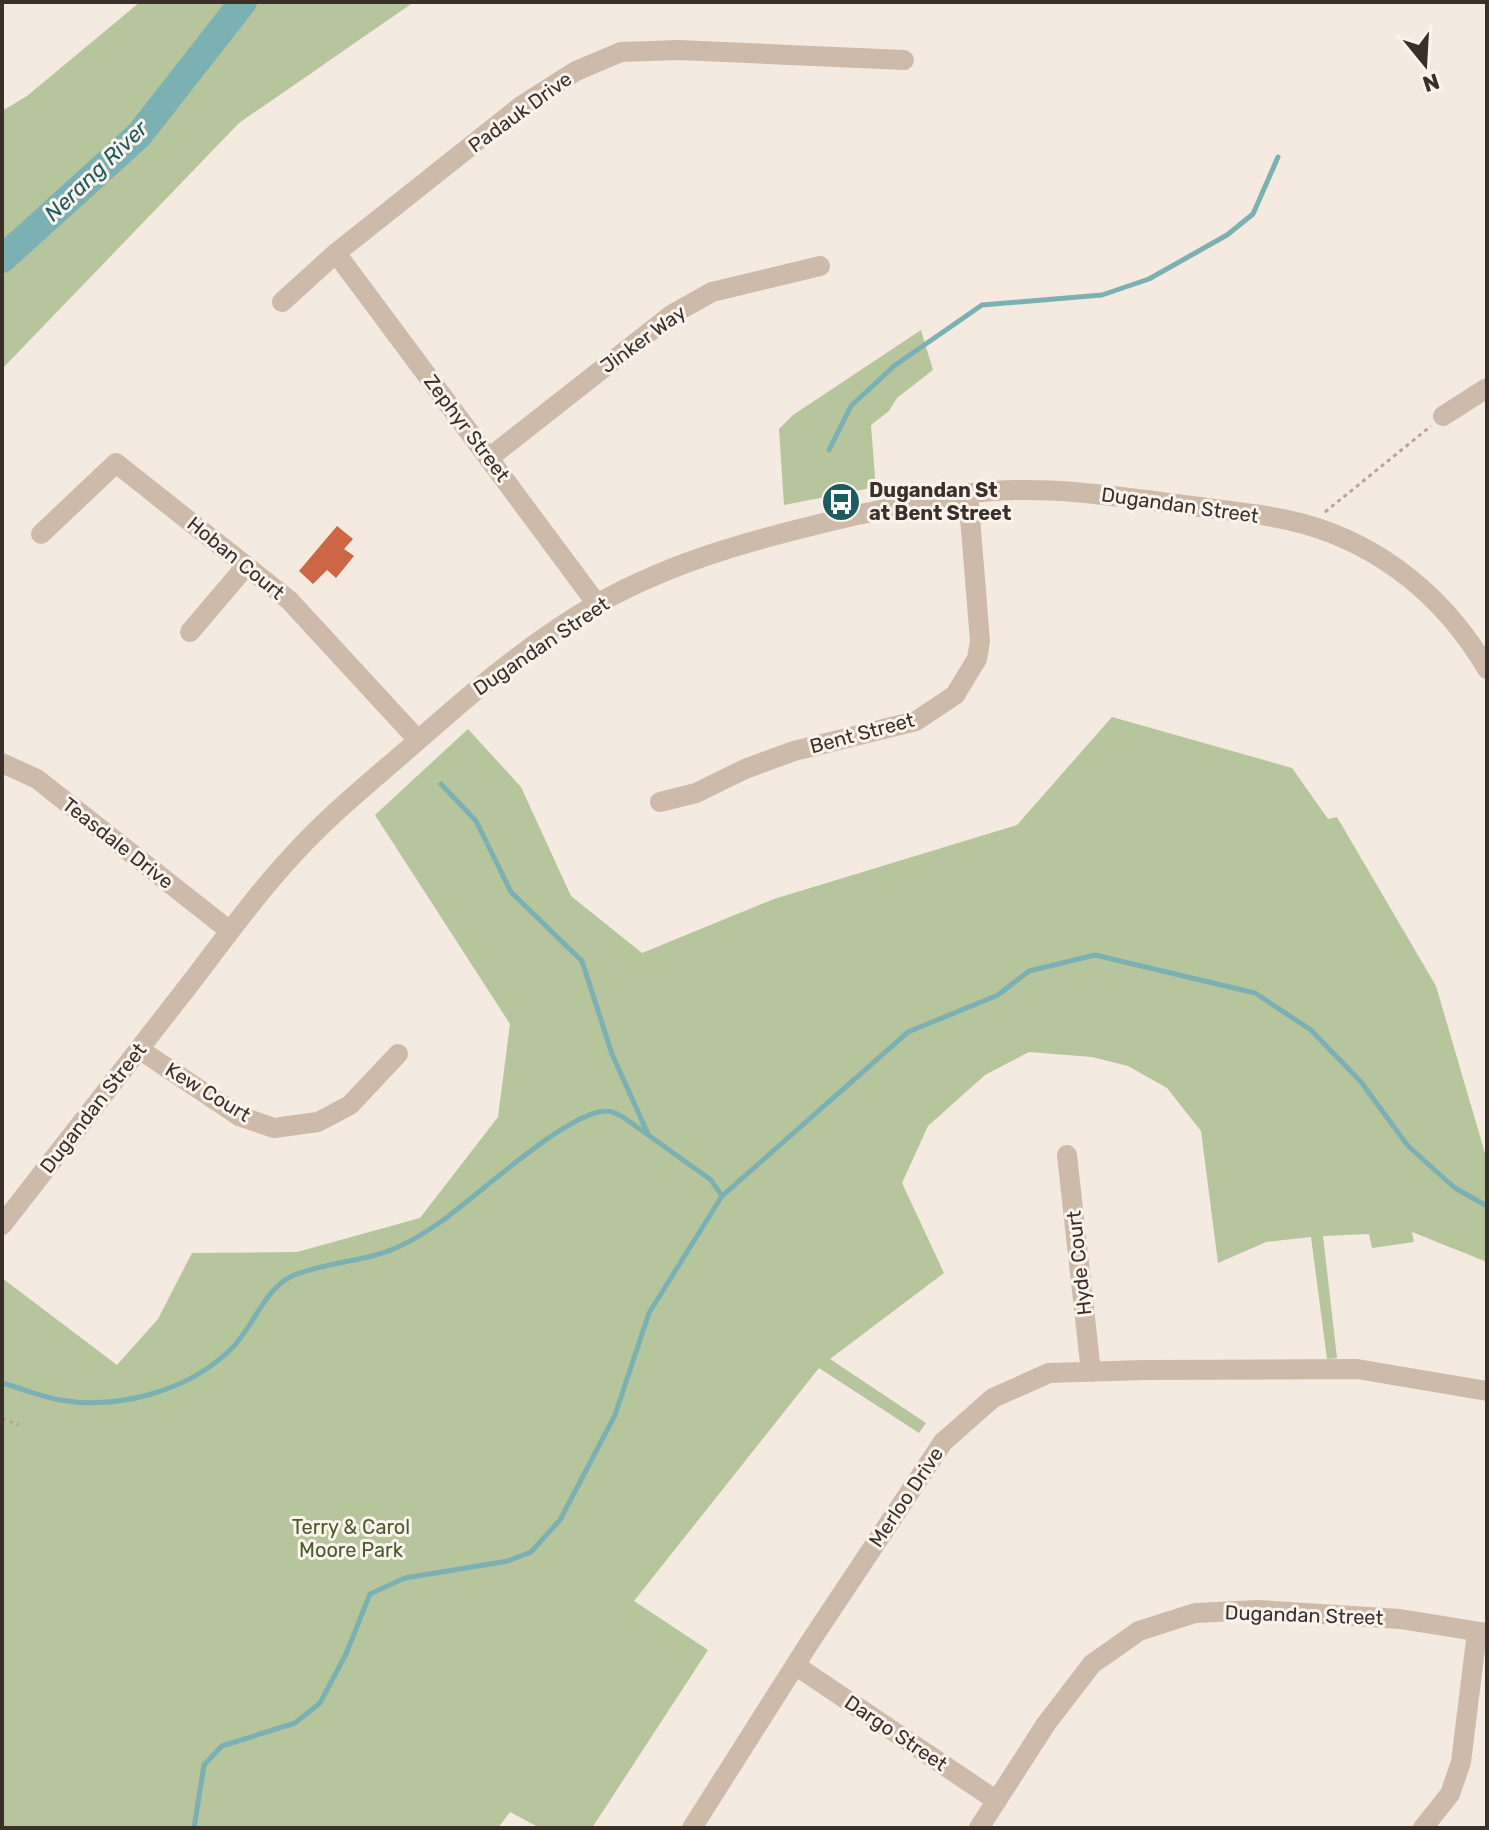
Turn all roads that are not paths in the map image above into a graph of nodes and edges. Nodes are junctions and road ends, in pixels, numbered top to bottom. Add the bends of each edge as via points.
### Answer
1 (904, 60) dead end
2 (336, 253) junction
3 (820, 266) dead end
4 (282, 302) dead end
5 (1487, 388) edge
6 (1443, 416) road end
7 (489, 458) junction
8 (968, 493) junction
9 (41, 534) dead end
10 (246, 566) junction
11 (597, 604) junction
12 (190, 632) dead end
13 (1487, 669) edge
14 (418, 740) junction
15 (2, 763) edge
16 (660, 802) dead end
17 (230, 931) junction
18 (139, 1049) junction
19 (398, 1054) dead end
20 (1067, 1155) dead end
21 (2, 1225) edge
22 (1091, 1372) junction
23 (1487, 1391) edge
24 (1482, 1632) edge
25 (795, 1665) junction
26 (997, 1801) junction
27 (692, 1828) edge
28 (979, 1828) edge
29 (1423, 1828) edge

1 - 2 street, Padauk Drive via 621,52 576,71 521,106
2 - 4 street, Padauk Drive
2 - 7 street, Zephyr Street
3 - 7 street, Jinker Way via 712,292 671,315
5 - 6 street
7 - 11 street, Zephyr Street
8 - 11 street, Dugandan Street via 744,543
8 - 13 street, Dugandan Street via 1077,491 1308,526 1348,541 1427,592 1461,626
8 - 16 street, Bent Street via 980,641 977,659 955,695 916,721 794,751 696,793
9 - 10 street, Hoban Court via 116,463
10 - 12 street
10 - 14 street, Hoban Court via 289,600
11 - 14 street, Dugandan Street via 471,693
14 - 17 street, Dugandan Street via 294,853
15 - 17 street, Teasdale Drive via 37,779
17 - 18 street, Dugandan Street
18 - 19 street, Kew Court via 239,1116 274,1128 318,1122 350,1105
18 - 21 street, Dugandan Street
20 - 22 street, Hyde Court
22 - 23 street, Merloo Drive via 1357,1369
22 - 25 street, Merloo Drive via 1049,1373 993,1398 943,1442
24 - 26 street, Dugandan Street via 1400,1619 1258,1610 1195,1613 1139,1631 1092,1664
24 - 29 street via 1461,1762 1450,1794
25 - 26 street, Dargo Street
25 - 27 street, Merloo Drive
26 - 28 street, Dugandan Street

